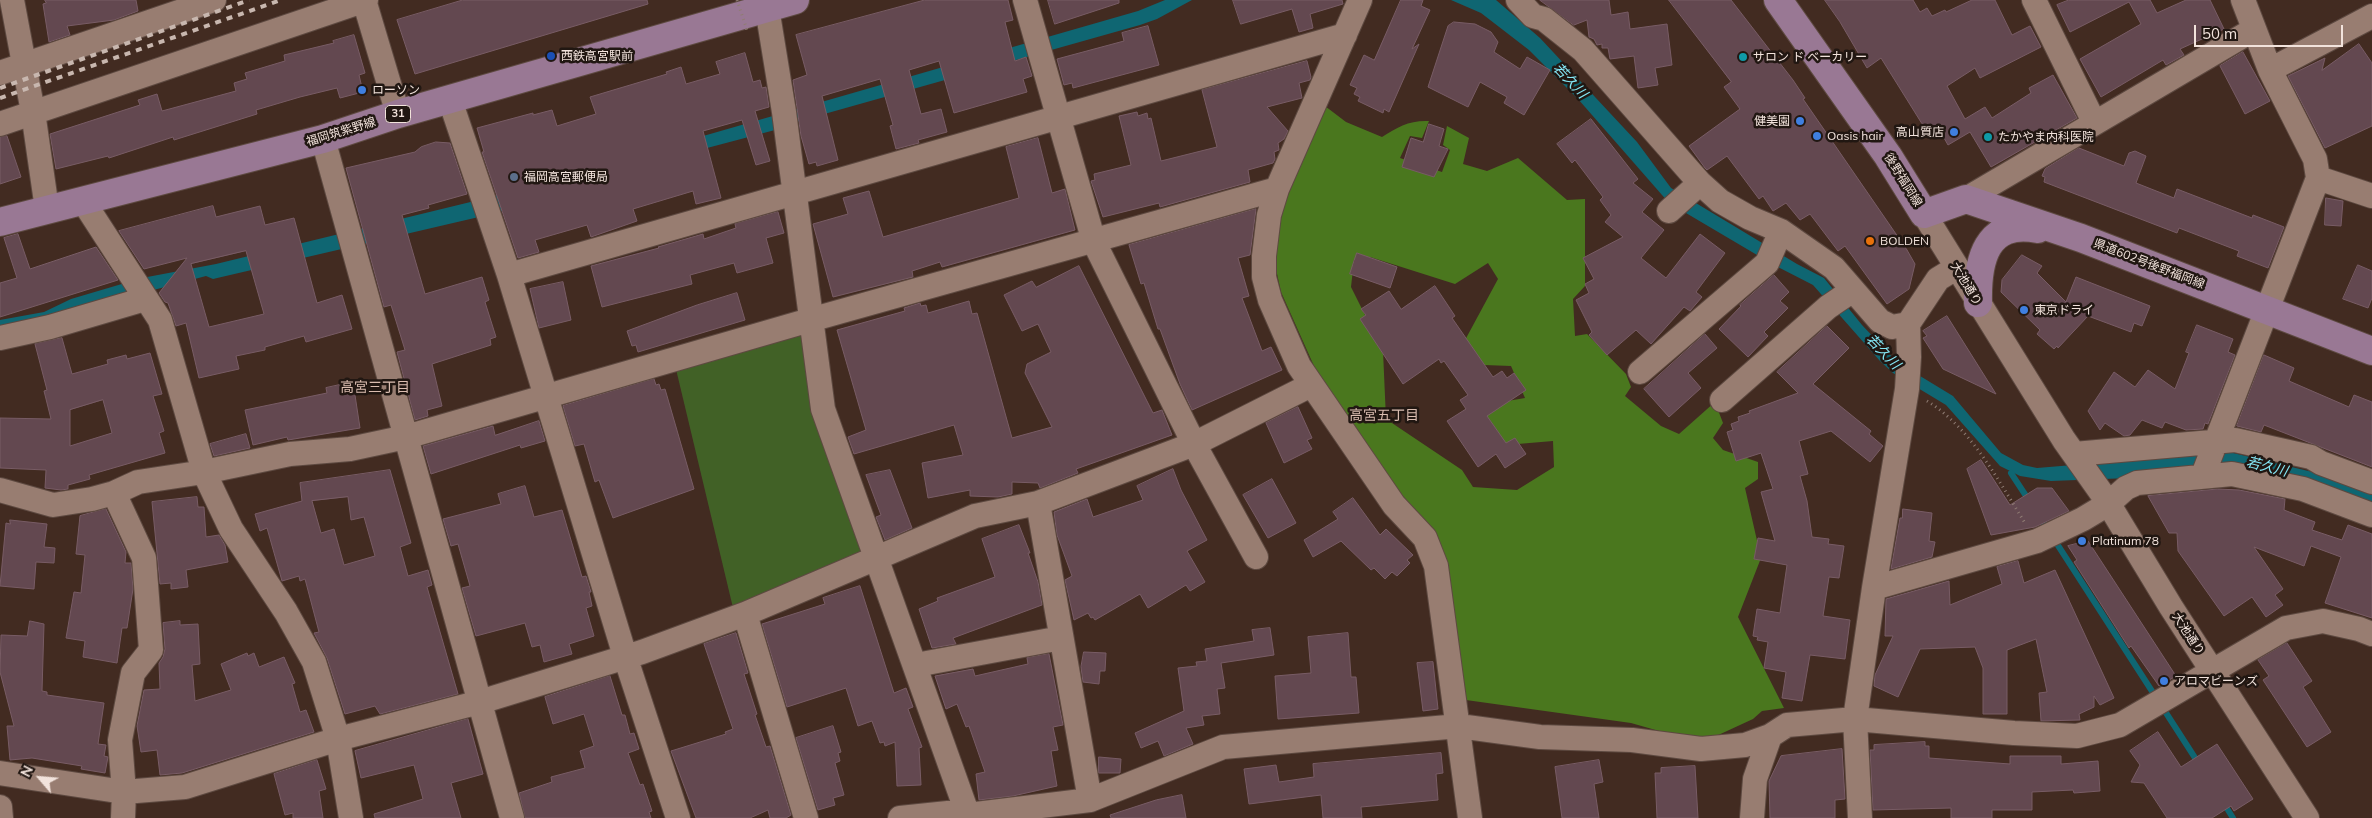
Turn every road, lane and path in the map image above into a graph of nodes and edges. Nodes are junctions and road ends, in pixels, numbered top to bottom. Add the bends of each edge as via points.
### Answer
1 (12, 0) edge
2 (214, 0) edge
3 (365, 0) edge
4 (737, 0) edge
5 (795, 0) edge
6 (1026, 0) edge
7 (1360, 0) edge
8 (1518, 0) edge
9 (1778, 0) edge
10 (2034, 0) edge
11 (2243, 0) edge
12 (191, 4) edge
13 (767, 8) junction
14 (2372, 16) edge
15 (747, 30) dead end
16 (2253, 30) junction
17 (1345, 35) junction
18 (23, 65) junction
19 (2270, 70) junction
20 (0, 73) edge
21 (450, 100) junction
22 (33, 112) junction
23 (398, 114) junction
24 (1059, 118) junction
25 (2094, 122) junction
26 (0, 124) edge
27 (323, 139) junction
28 (2318, 178) junction
29 (1697, 187) junction
30 (1277, 189) junction
31 (794, 193) junction
32 (2372, 196) edge
33 (1966, 198) junction
34 (83, 201) junction
35 (47, 208) junction
36 (1670, 211) dead end
37 (1924, 214) junction
38 (0, 222) edge
39 (1780, 234) junction
40 (2081, 238) junction
41 (1094, 242) junction
42 (1956, 268) junction
43 (509, 274) junction
44 (140, 290) junction
45 (1850, 292) junction
46 (1978, 303) junction
47 (2268, 310) junction
48 (810, 320) junction
49 (1908, 324) junction
50 (0, 338) edge
51 (2372, 351) edge
52 (1640, 372) dead end
53 (1311, 385) junction
54 (1907, 389) junction
55 (545, 396) junction
56 (1722, 400) dead end
57 (406, 437) junction
58 (2217, 440) junction
59 (1194, 444) junction
60 (2074, 454) junction
61 (204, 472) junction
62 (2203, 475) junction
63 (2372, 482) edge
64 (114, 493) junction
65 (2, 497) edge
66 (1038, 503) junction
67 (2372, 515) edge
68 (2037, 541) junction
69 (1256, 557) dead end
70 (876, 559) junction
71 (1874, 588) junction
72 (745, 614) junction
73 (2372, 634) edge
74 (1061, 638) junction
75 (625, 656) junction
76 (916, 665) junction
77 (2212, 671) junction
78 (480, 702) junction
79 (1855, 719) junction
80 (1459, 726) junction
81 (1770, 736) junction
82 (338, 740) junction
83 (0, 772) edge
84 (124, 792) junction
85 (1090, 800) junction
86 (0, 806) edge
87 (969, 816) edge
88 (1, 818) edge
89 (123, 818) edge
90 (351, 818) edge
91 (512, 818) edge
92 (678, 818) edge
93 (806, 818) edge
94 (900, 818) edge
95 (1470, 818) edge
96 (1752, 818) edge
97 (1860, 818) edge
98 (2307, 818) edge

1 - 18 street
2 - 12 street
3 - 22 street
3 - 23 street
4 - 15 path, bridge
5 - 13 main road, 福岡筑紫野線 / 31
6 - 24 street
7 - 17 street
8 - 29 street via 1533,16 1544,19 1584,50
9 - 37 main road, 後野福岡線 via 1888,156
10 - 25 street
11 - 16 street
12 - 18 street
13 - 21 main road, 福岡筑紫野線 / 31
13 - 31 street
14 - 19 street
16 - 19 street
16 - 25 street
17 - 24 street
17 - 30 street
18 - 20 street
18 - 22 street
19 - 28 street via 2315,159
21 - 23 main road, 福岡筑紫野線 / 31
21 - 43 street
22 - 26 street
22 - 35 street
23 - 27 main road, 福岡筑紫野線 / 31
24 - 31 street
24 - 41 street
25 - 33 street
27 - 34 main road, 福岡筑紫野線 / 31
27 - 57 street
28 - 32 street
28 - 47 street
29 - 36 street
29 - 39 street
30 - 41 street
30 - 53 street via 1270,215 1264,278 1270,300
31 - 43 street
31 - 48 street
33 - 37 main road
33 - 40 main road, 県道602号後野福岡線
34 - 35 main road, 福岡筑紫野線 / 31
34 - 44 street
35 - 38 main road, 福岡筑紫野線 / 31
37 - 42 street, 大池通り
39 - 45 street via 1834,268
39 - 52 street via 1767,263
40 - 46 main road via 2024,226 2003,230 1990,241 1984,252 1977,283
40 - 47 main road, 県道602号後野福岡線
41 - 48 street
41 - 59 street
42 - 46 street, 大池通り
42 - 49 street via 1938,280
43 - 55 street
44 - 50 street via 50,327
44 - 61 street via 160,320
45 - 49 street via 1880,321 1892,327
45 - 56 street via 1828,307
46 - 60 street, 大池通り
47 - 51 main road, 県道602号後野福岡線
47 - 58 street
48 - 55 street
48 - 70 street via 823,409
49 - 54 street
53 - 59 street
53 - 80 street via 1394,505 1425,538 1436,566
54 - 68 path via 1943,411 1986,461
54 - 71 street
55 - 57 street
55 - 75 street
57 - 61 street via 350,449 290,454
57 - 78 street
58 - 60 street
58 - 62 street
58 - 63 street via 2235,440 2311,457
59 - 66 street
59 - 69 street
60 - 77 street, 大池通り
61 - 64 street via 138,482
61 - 82 street via 231,529 286,612 314,662
62 - 67 street via 2232,474 2303,489
62 - 68 street via 2137,483 2108,504
64 - 65 street via 53,505
64 - 84 street via 144,558 151,650 133,673 120,740
66 - 70 street via 975,516
66 - 74 street
68 - 71 street
70 - 72 street
70 - 76 street
71 - 79 street
72 - 75 street
72 - 93 street
73 - 77 street via 2323,621 2286,628
74 - 76 street
74 - 85 street
75 - 78 street
75 - 92 street
76 - 87 street
77 - 79 street via 2120,725 2077,736
77 - 98 street, 大池通り
78 - 82 street
78 - 91 street
79 - 81 street via 1787,725
79 - 97 street
80 - 81 street via 1540,737 1632,740 1701,749 1745,745
80 - 85 street via 1223,747
80 - 95 street
81 - 96 street via 1755,779
82 - 84 street via 186,787
82 - 90 street
83 - 84 street
84 - 89 street
85 - 87 street
86 - 88 street
87 - 94 street via 948,813

